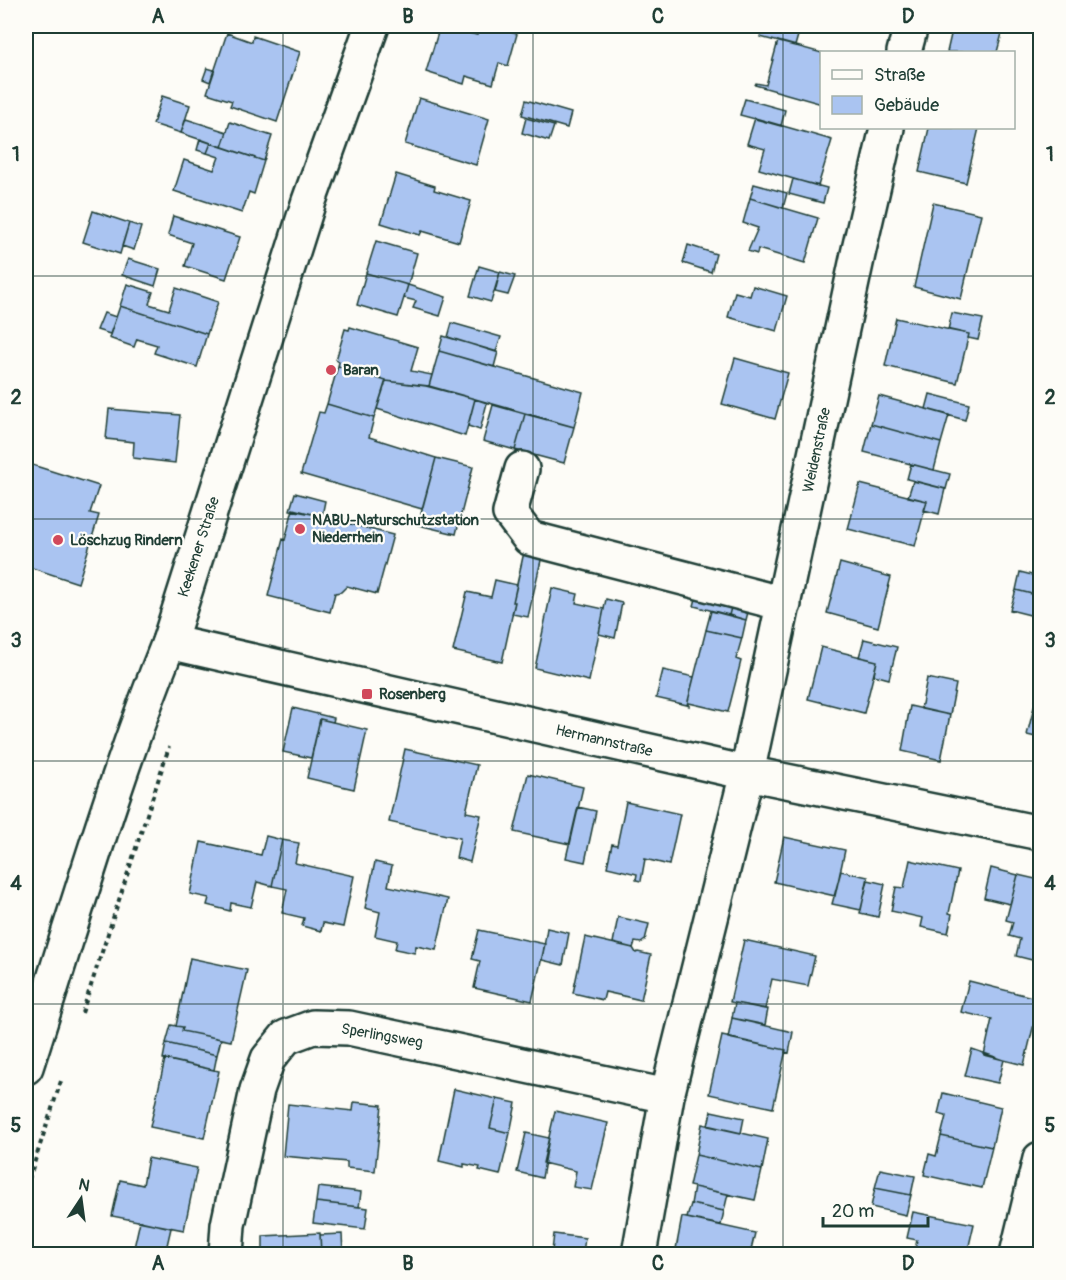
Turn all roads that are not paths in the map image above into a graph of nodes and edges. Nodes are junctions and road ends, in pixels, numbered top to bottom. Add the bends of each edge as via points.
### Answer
1 (372, 26) edge
2 (910, 26) edge
3 (904, 51) edge
4 (887, 129) edge
5 (522, 469) dead end
6 (784, 604) junction
7 (169, 642) junction
8 (747, 773) junction
9 (1041, 833) edge
10 (26, 1067) edge
11 (667, 1096) junction
12 (1041, 1159) edge
13 (226, 1254) edge
14 (639, 1254) edge
15 (1017, 1254) edge

1 - 7 street, Keekener Straße via 306,212
2 - 3 street
4 - 6 street, Weidenstraße
5 - 6 street via 510,513 529,538
6 - 8 street, Weidenstraße
7 - 8 street, Hermannstraße
7 - 10 street, Keekener Straße via 109,804
8 - 9 street, Hermannstraße
8 - 11 street
11 - 13 street, Sperlingsweg via 349,1028 313,1027 286,1037 268,1059 257,1090 228,1225
11 - 14 street
12 - 15 street

